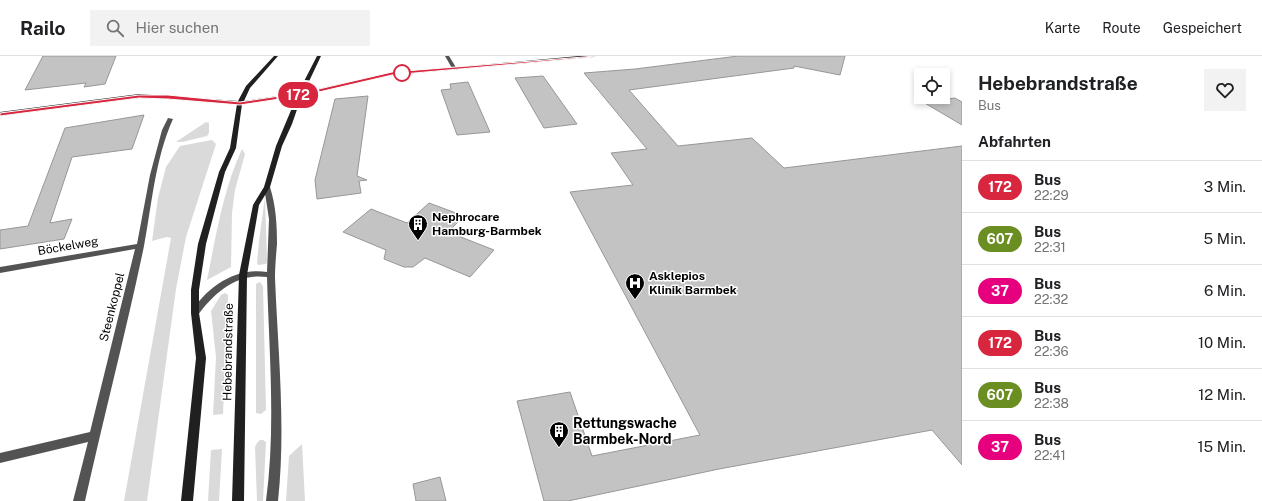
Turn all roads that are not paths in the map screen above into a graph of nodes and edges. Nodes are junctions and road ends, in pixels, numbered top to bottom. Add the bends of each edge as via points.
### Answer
1 (276, 56) edge
2 (319, 56) edge
3 (447, 56) edge
4 (594, 56) edge
5 (455, 69) junction
6 (300, 94) junction
7 (240, 103) junction
8 (0, 114) edge
9 (170, 119) dead end
10 (267, 187) junction
11 (140, 246) junction
12 (0, 270) edge
13 (243, 275) junction
14 (271, 275) junction
15 (196, 313) junction
16 (95, 436) junction
17 (0, 458) edge
18 (79, 501) edge
19 (187, 501) edge
20 (238, 501) edge
21 (272, 501) edge

1 - 7 main road via 248,87
2 - 6 main road, Hebebrandstraße
3 - 5 street
4 - 5 main road
5 - 6 main road via 392,74
6 - 7 main road
6 - 10 main road, Hebebrandstraße via 279,146
7 - 8 main road via 139,96
7 - 15 main road via 236,134 222,172 202,244 196,284
9 - 11 street, Steenkoppel via 153,175
10 - 13 main road, Hebebrandstraße via 256,205
10 - 14 street via 272,200
11 - 12 street, Böckelweg
11 - 16 street, Steenkoppel
13 - 14 street via 259,272
13 - 15 street via 215,290
13 - 20 main road, Hebebrandstraße
14 - 21 street via 276,423
15 - 19 main road via 200,358
16 - 17 street
16 - 18 street, Steenkoppel

